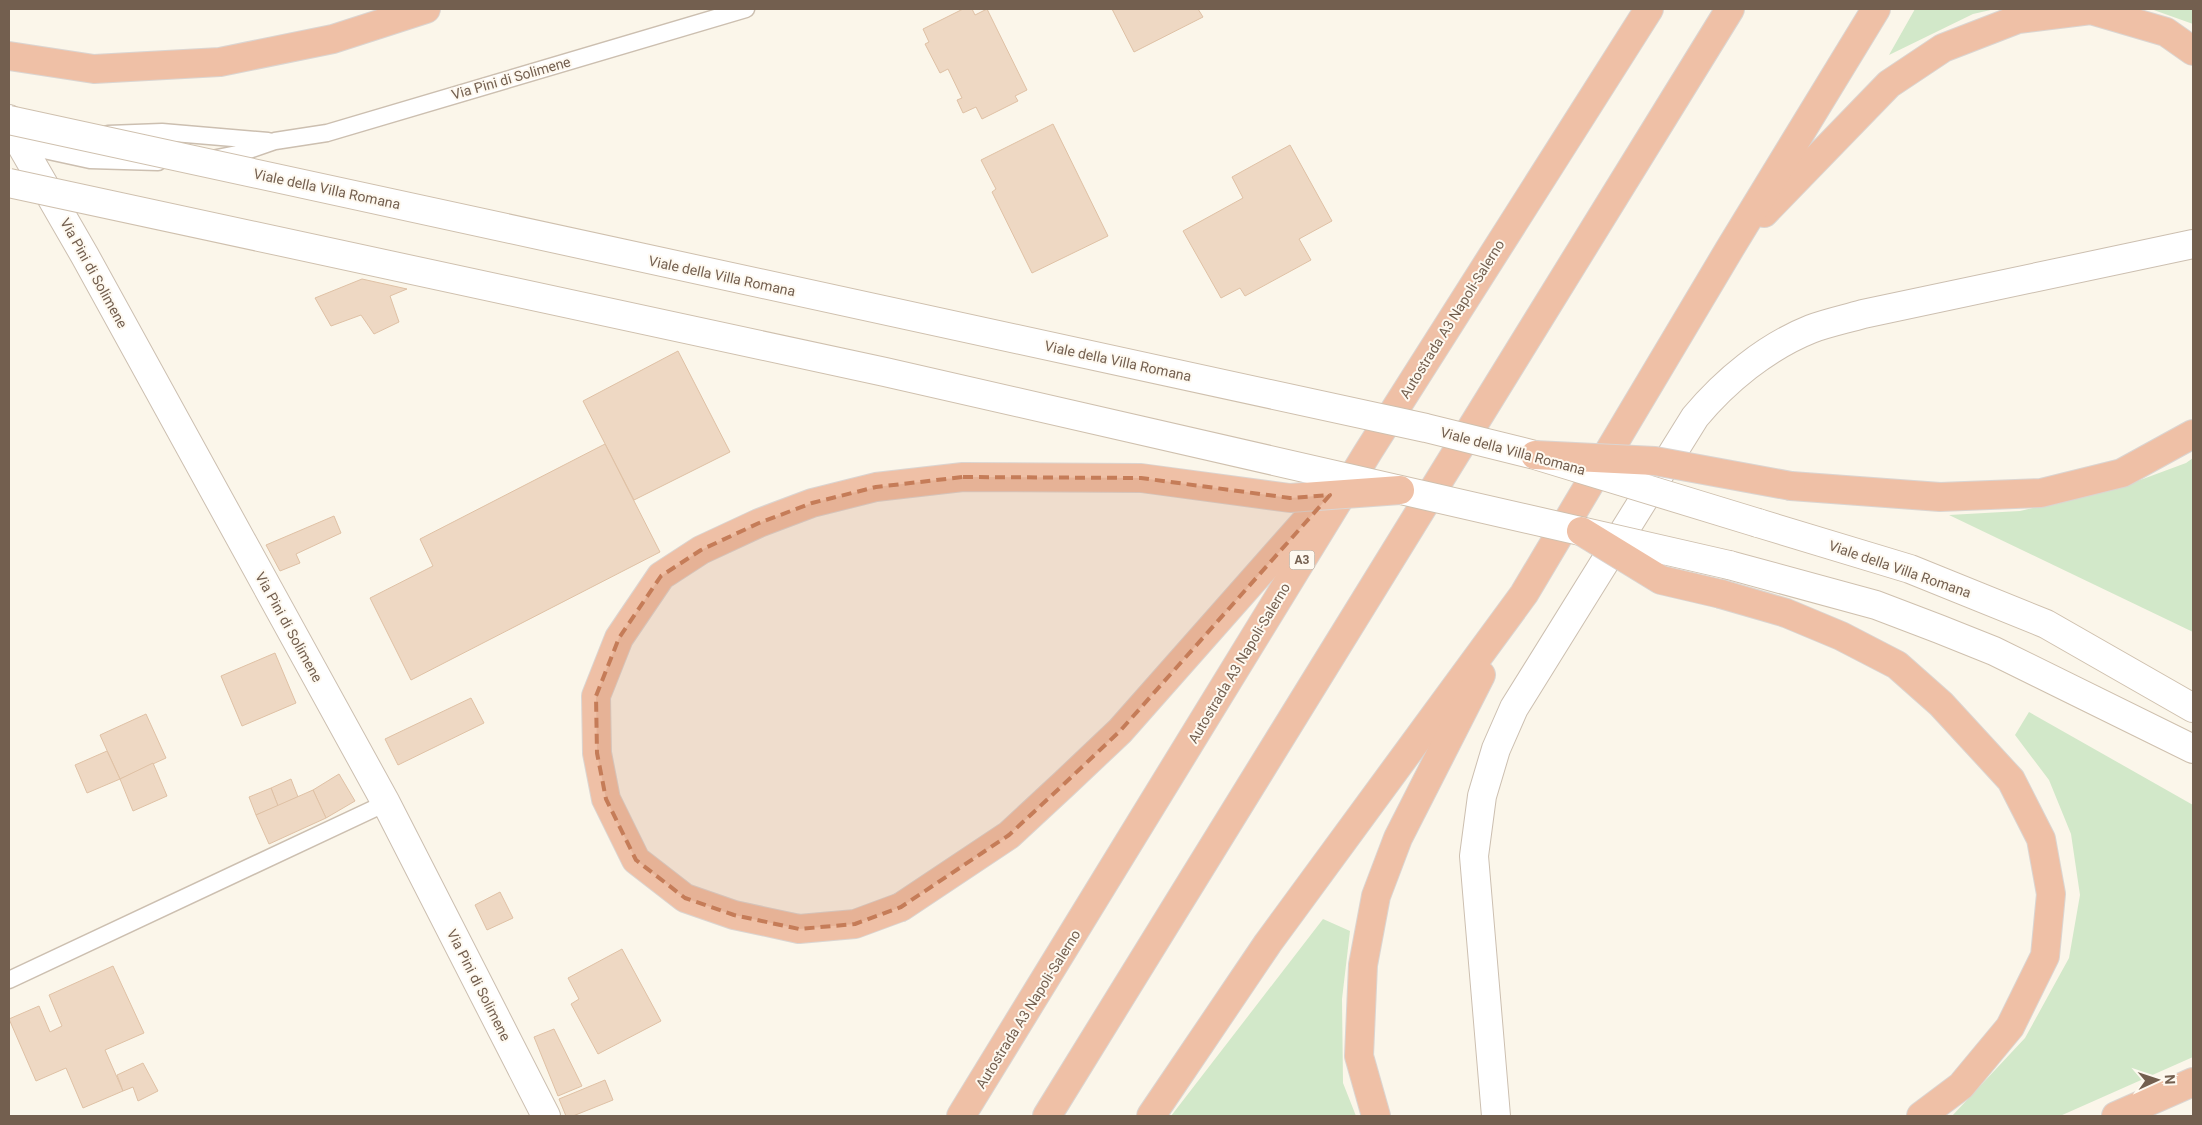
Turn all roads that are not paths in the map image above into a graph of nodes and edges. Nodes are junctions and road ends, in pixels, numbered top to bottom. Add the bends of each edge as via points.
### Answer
1 (426, 9) edge
2 (746, 9) edge
3 (1649, 9) edge
4 (1730, 9) edge
5 (1876, 9) edge
6 (2193, 51) edge
7 (9, 56) edge
8 (9, 120) edge
9 (275, 142) junction
10 (21, 145) junction
11 (9, 183) edge
12 (2193, 244) edge
13 (1729, 250) junction
14 (2193, 434) edge
15 (1368, 452) junction
16 (1534, 455) junction
17 (1400, 490) junction
18 (1581, 531) junction
19 (1524, 594) junction
20 (2193, 708) edge
21 (2193, 749) edge
22 (386, 803) junction
23 (9, 980) edge
24 (2193, 1082) edge
25 (546, 1116) edge
26 (961, 1116) edge
27 (1047, 1116) edge
28 (1150, 1116) edge
29 (1376, 1116) edge
30 (1496, 1116) edge
31 (1921, 1116) edge
32 (2116, 1116) edge

1 - 7 highway via 334,39 220,62 94,69
2 - 9 lane, Via Pini di Solimene via 327,133
3 - 15 highway, Autostrada A3 Napoli-Salerno / A3
4 - 27 highway
5 - 13 highway
6 - 13 highway via 2166,32 2091,10 2018,19 1943,48 1889,84
8 - 10 main road, Via Pini di Solimene
8 - 16 main road, Viale della Villa Romana, bridge via 1426,428
9 - 10 lane, Via Pini di Solimene via 126,132
9 - 10 lane, Via Pini di Solimene via 220,158 175,162 90,160
10 - 22 main road, Via Pini di Solimene
11 - 17 main road, bridge via 885,372
12 - 30 main road via 1863,314 1810,330 1739,372 1695,418 1514,708 1493,758 1482,796 1474,856
13 - 19 highway
14 - 16 highway, bridge via 2122,473 2041,493 1940,497 1791,486 1656,461
15 - 17 highway, bridge via 1120,731 1009,835 901,907 855,924 799,929 734,915 685,898 636,860 606,799 597,753 596,696 619,638 661,576 701,550 812,503 876,488 963,477 1141,478 1290,498
15 - 26 highway, Autostrada A3 Napoli-Salerno / A3
16 - 20 main road, Viale della Villa Romana, bridge via 1910,570 2046,624
17 - 18 main road, bridge
18 - 21 main road, bridge via 1729,565 1876,605 1994,651
18 - 31 highway, bridge via 1661,580 1786,613 1841,636 1896,665 1941,704 2011,780 2041,839 2051,894 2044,956 2010,1027 1961,1086
19 - 28 highway via 1268,943
19 - 29 highway via 1398,838 1376,896 1363,965 1359,1056
22 - 23 lane
22 - 25 main road, Via Pini di Solimene
24 - 32 highway

